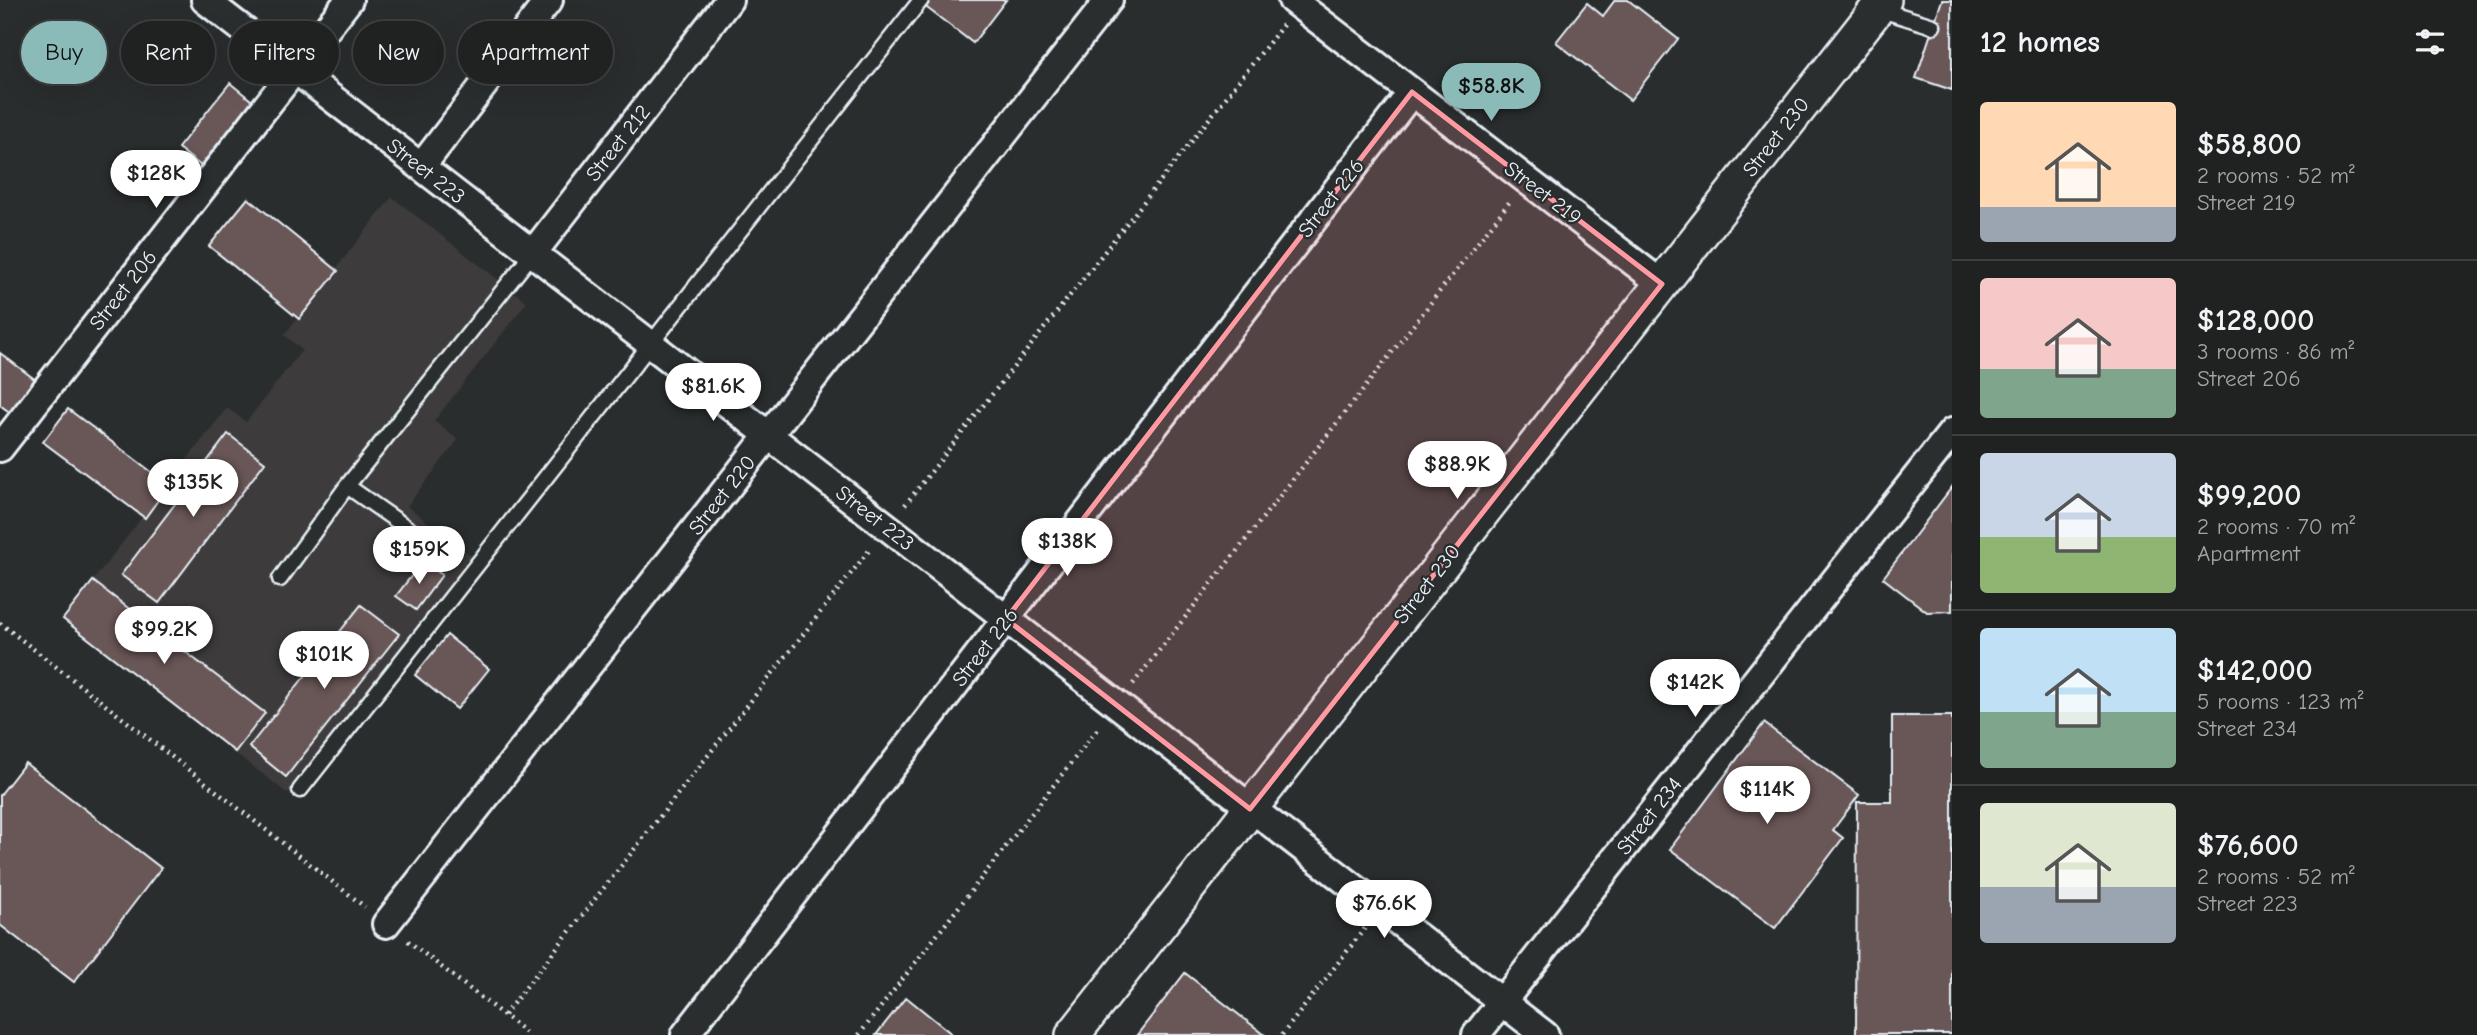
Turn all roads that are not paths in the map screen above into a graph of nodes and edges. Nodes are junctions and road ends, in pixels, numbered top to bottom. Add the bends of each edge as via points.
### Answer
1 (205, 0) edge
2 (349, 0) edge
3 (549, 0) edge
4 (729, 0) edge
5 (921, 0) edge
6 (1109, 0) edge
7 (1292, 0) edge
8 (1880, 4) edge
9 (232, 21) edge
10 (333, 21) edge
11 (1933, 26) dead end
12 (283, 84) edge
13 (314, 84) edge
14 (1412, 92) junction
15 (421, 167) junction
16 (533, 253) junction
17 (1662, 284) junction
18 (650, 344) junction
19 (1952, 432) edge
20 (768, 435) junction
21 (0, 448) edge
22 (347, 486) junction
23 (420, 537) dead end
24 (280, 579) dead end
25 (1006, 619) junction
26 (300, 790) dead end
27 (1250, 809) junction
28 (386, 924) road end
29 (1502, 1002) junction
30 (685, 1035) edge
31 (1073, 1035) edge
32 (1476, 1035) edge
33 (1545, 1035) edge

1 - 9 street, Street 223
2 - 10 street, Street 206
3 - 15 street
4 - 16 street, Street 212
5 - 18 lane
6 - 20 street, Street 220
7 - 14 street, Street 219
8 - 11 lane
8 - 17 street, Street 230
12 - 21 street, Street 206
13 - 15 street, Street 223
14 - 17 street, Street 219
14 - 25 street, Street 226
15 - 16 street, Street 223
16 - 18 street, Street 223
16 - 22 lane
17 - 27 street, Street 230
18 - 20 street, Street 223
18 - 26 lane
19 - 29 street, Street 234
20 - 25 street, Street 223
20 - 28 street, Street 220
22 - 23 lane
22 - 24 lane
25 - 27 street, Street 223
25 - 30 street, Street 226
27 - 29 street, Street 223
27 - 31 street, Street 230
29 - 32 street, Street 234
29 - 33 street, Street 223

